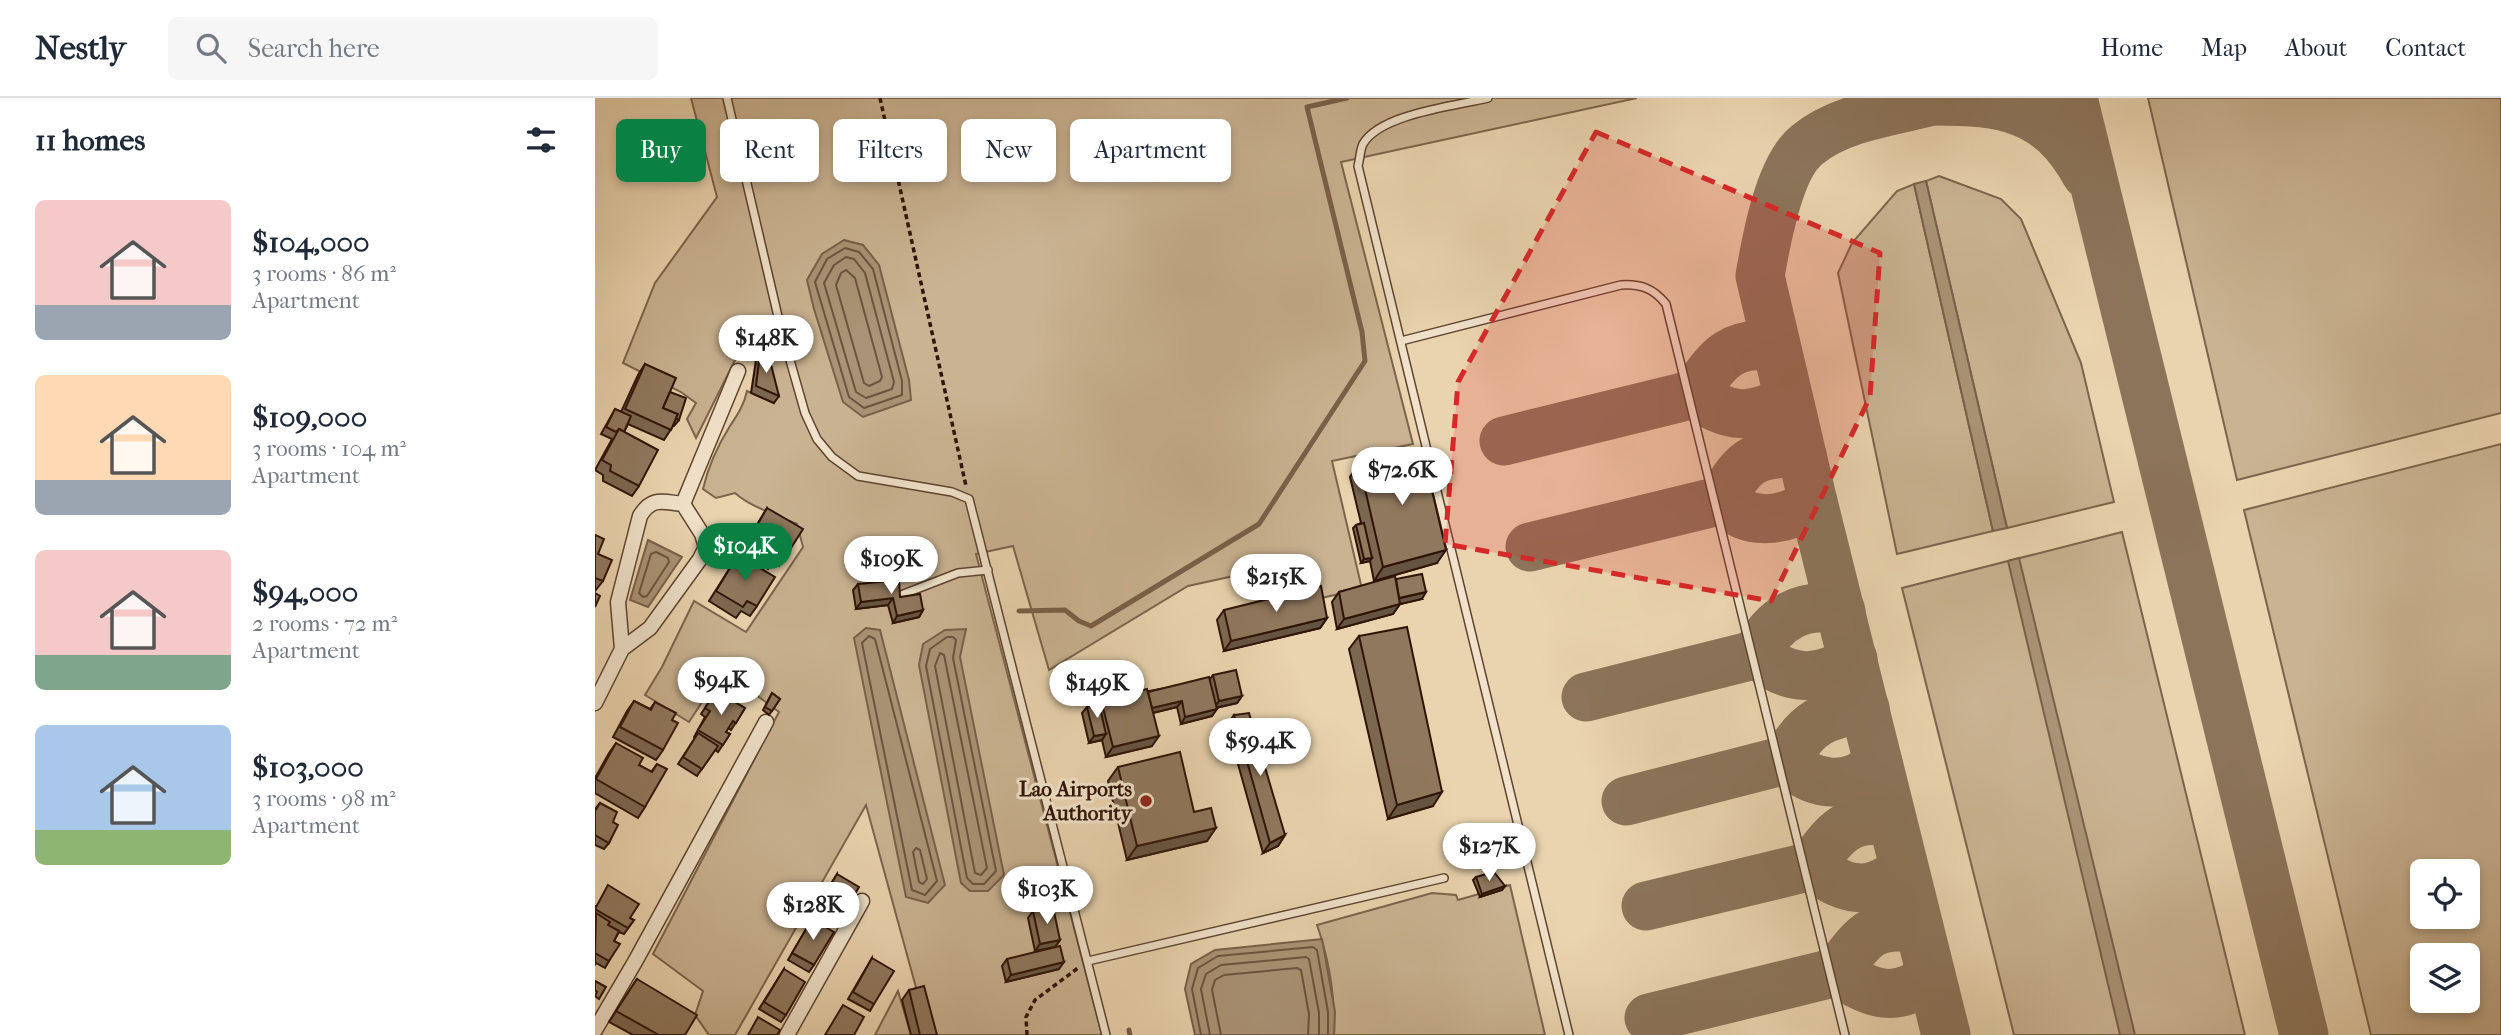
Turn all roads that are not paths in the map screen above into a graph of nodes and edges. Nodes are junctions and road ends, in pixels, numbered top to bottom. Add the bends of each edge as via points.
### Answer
1 (727, 98) edge
2 (1488, 98) edge
3 (1401, 341) junction
4 (738, 371) dead end
5 (683, 504) junction
6 (988, 570) junction
7 (901, 595) edge
8 (622, 649) junction
9 (595, 704) edge
10 (766, 722) dead end
11 (1444, 878) dead end
12 (862, 901) dead end
13 (1088, 961) junction
14 (595, 1030) edge
15 (787, 1035) edge
16 (1106, 1035) edge
17 (1569, 1035) edge
18 (1845, 1035) edge

1 - 6 lane via 780,325 817,439 858,476 969,499
2 - 3 lane via 1401,119 1380,128 1362,145 1358,166
3 - 17 lane
3 - 18 lane via 1621,285 1646,286 1666,304
4 - 5 street
5 - 8 street via 706,547 650,628
5 - 8 street via 655,501 640,516 618,602
6 - 7 lane via 958,573
6 - 13 lane
8 - 9 street
10 - 14 street
11 - 13 lane
12 - 15 street
13 - 16 lane

